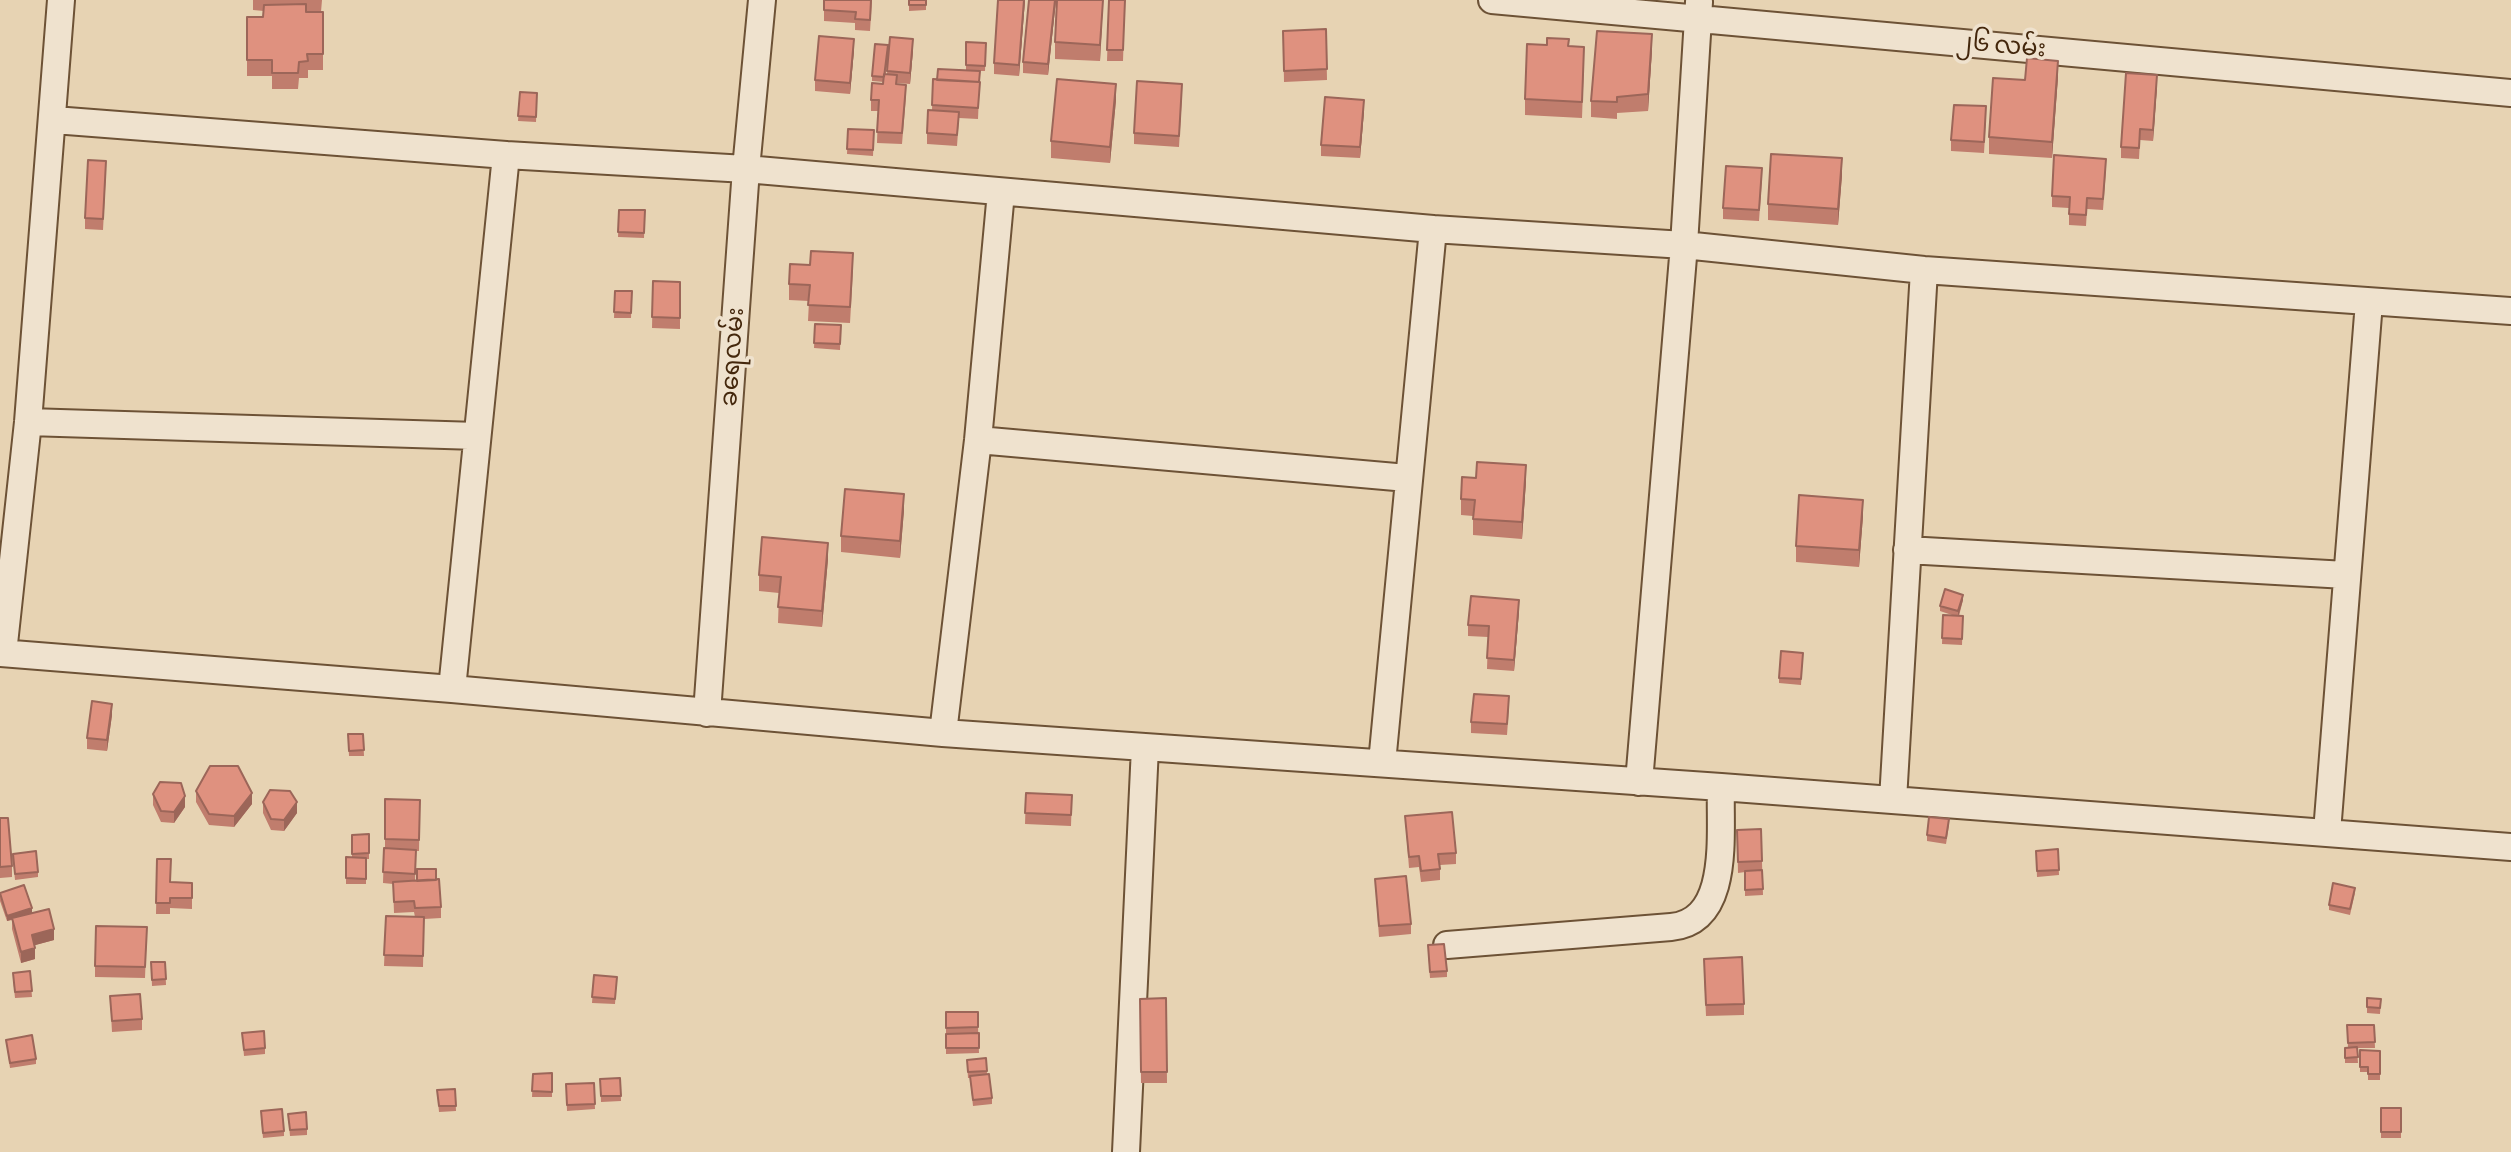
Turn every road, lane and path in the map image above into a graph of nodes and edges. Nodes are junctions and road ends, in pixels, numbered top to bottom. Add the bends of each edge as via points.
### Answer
1 (61, 0) edge
2 (762, 0) edge
3 (1492, 0) edge
4 (1698, 9) edge
5 (2511, 93) edge
6 (54, 120) junction
7 (506, 155) junction
8 (746, 169) junction
9 (1001, 192) junction
10 (1433, 229) junction
11 (1684, 245) junction
12 (1924, 270) junction
13 (2369, 302) junction
14 (2511, 311) edge
15 (27, 422) junction
16 (477, 436) junction
17 (978, 440) junction
18 (1407, 478) junction
19 (1907, 550) junction
20 (2346, 575) junction
21 (1, 653) edge
22 (452, 689) junction
23 (707, 713) junction
24 (943, 733) junction
25 (1145, 747) junction
26 (1382, 763) junction
27 (1639, 782) junction
28 (1721, 787) junction
29 (1893, 800) junction
30 (2327, 832) junction
31 (2511, 847) edge
32 (1447, 945) edge
33 (1126, 1152) edge

1 - 6 street
2 - 8 street, ခရေလမ်း
3 - 4 street, ၂၆ လမ်း
4 - 5 street, ၂၆ လမ်း
4 - 11 street
6 - 7 street
6 - 15 street
7 - 8 street
7 - 16 street
8 - 9 street
8 - 23 street, ခရေလမ်း
9 - 10 street
9 - 17 street
10 - 11 street
10 - 18 street
11 - 12 street
11 - 27 street
12 - 13 street
12 - 19 street
13 - 14 street
13 - 20 street
15 - 16 street
15 - 21 street
16 - 22 street
17 - 18 street
17 - 24 street
18 - 26 street
19 - 20 street
19 - 29 street
20 - 30 street
21 - 22 street
22 - 23 street
23 - 24 street
24 - 25 street
25 - 26 street
25 - 33 street
26 - 27 street
27 - 28 street
28 - 29 street
28 - 32 street via 1717,883 1700,917 1685,926
29 - 30 street
30 - 31 street

